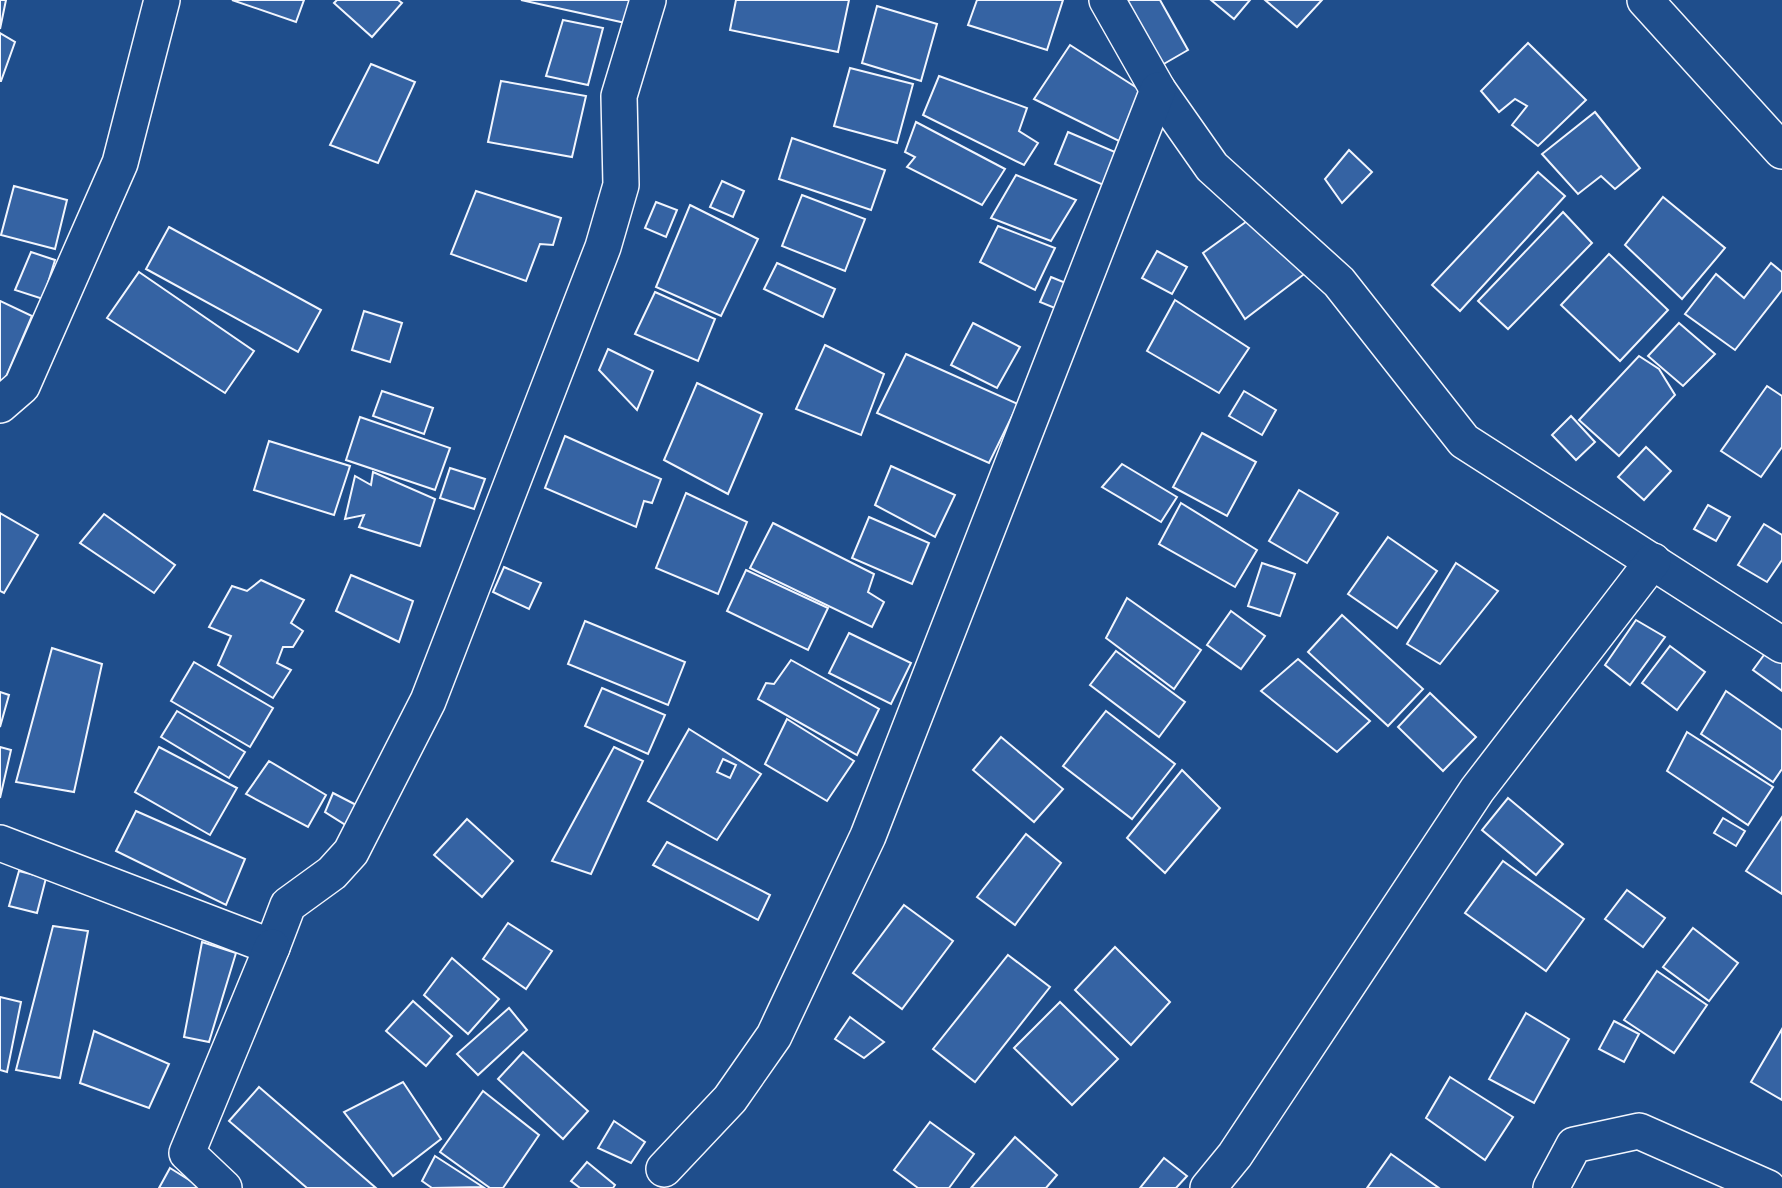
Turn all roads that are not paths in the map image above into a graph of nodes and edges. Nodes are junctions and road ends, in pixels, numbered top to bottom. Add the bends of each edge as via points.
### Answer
1 (162, 0) edge
2 (648, 0) edge
3 (1107, 0) edge
4 (1645, 0) edge
5 (1158, 90) junction
6 (1782, 151) edge
7 (0, 405) edge
8 (1653, 561) junction
9 (1782, 645) edge
10 (0, 843) edge
11 (272, 947) junction
12 (664, 1169) dead end
13 (224, 1188) edge
14 (1208, 1188) edge
15 (1551, 1188) edge
16 (1768, 1188) edge

1 - 7 street via 120,163 22,386
2 - 11 street via 619,96 621,186 603,247 428,701 351,852 332,873 288,905
3 - 5 street
4 - 6 street
5 - 8 street via 1212,167 1339,282 1464,441
5 - 12 street via 868,836 774,1036 730,1099
8 - 9 street
8 - 14 street via 1477,790 1243,1143
10 - 11 street
11 - 13 street via 187,1153
15 - 16 street via 1574,1145 1639,1131

